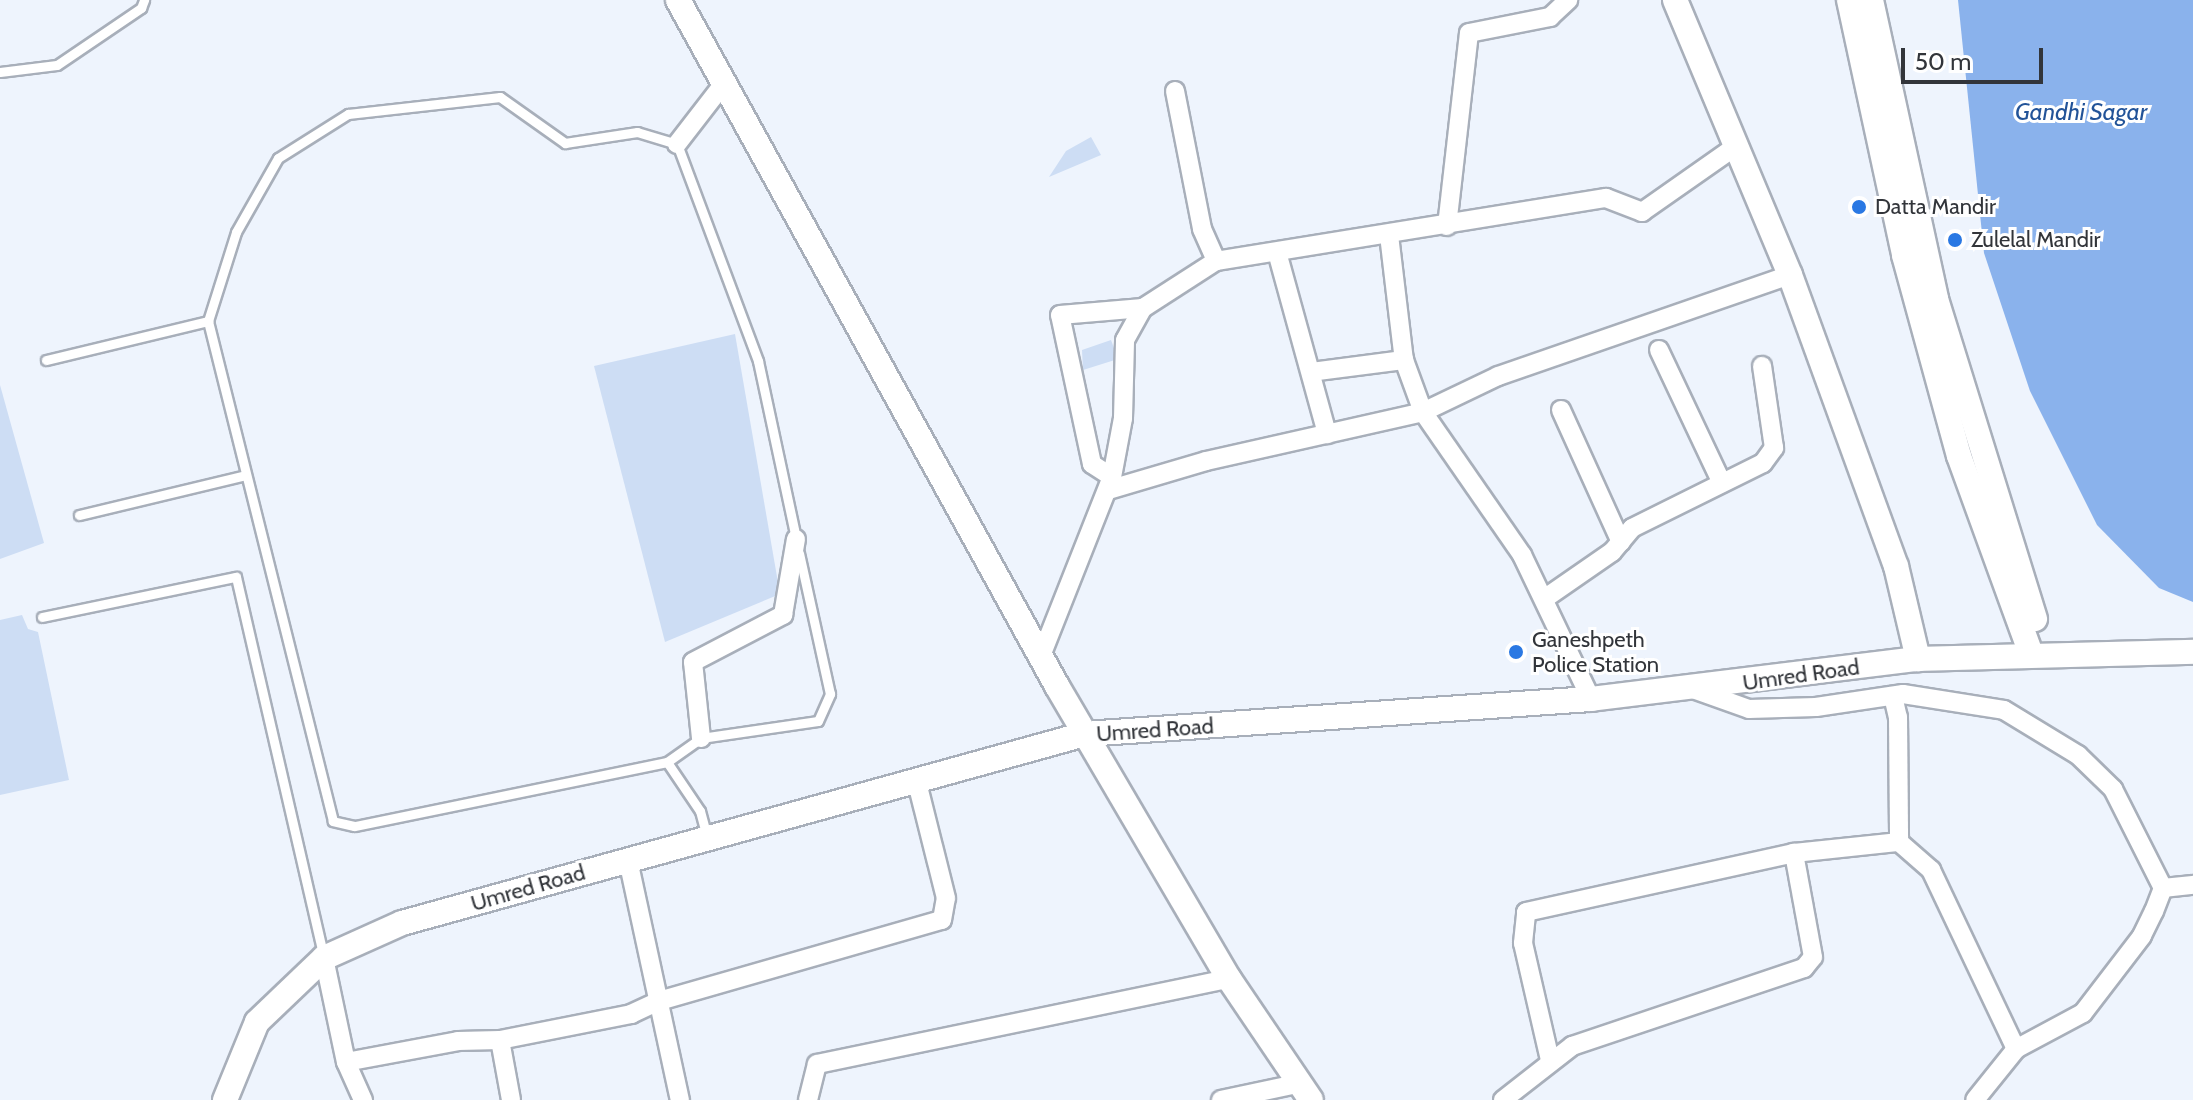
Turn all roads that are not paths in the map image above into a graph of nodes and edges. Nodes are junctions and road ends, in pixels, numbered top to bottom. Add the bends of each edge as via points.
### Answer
1 (144, 0) edge
2 (678, 0) edge
3 (1568, 0) edge
4 (1675, 0) edge
5 (1849, 0) edge
6 (1871, 0) edge
7 (0, 72) edge
8 (718, 91) dead end
9 (1175, 91) dead end
10 (677, 144) junction
11 (1735, 147) junction
12 (1447, 226) junction
13 (1389, 235) junction
14 (1277, 252) junction
15 (1216, 261) junction
16 (1790, 275) junction
17 (1143, 308) junction
18 (208, 321) junction
19 (1659, 350) dead end
20 (46, 360) dead end
21 (1404, 360) junction
22 (1762, 366) dead end
23 (1311, 372) junction
24 (1561, 410) dead end
25 (1423, 412) junction
26 (1327, 434) junction
27 (245, 475) junction
28 (1722, 483) junction
29 (1110, 484) junction
30 (79, 515) dead end
31 (796, 539) junction
32 (1621, 542) junction
33 (1544, 599) junction
34 (42, 617) dead end
35 (2193, 652) edge
36 (2039, 653) junction
37 (1041, 656) junction
38 (1918, 659) junction
39 (1693, 689) junction
40 (1893, 696) junction
41 (1591, 699) junction
42 (1085, 734) junction
43 (701, 738) junction
44 (667, 762) junction
45 (916, 779) junction
46 (707, 837) junction
47 (1899, 842) junction
48 (1794, 853) junction
49 (628, 860) junction
50 (2193, 885) edge
51 (2163, 888) junction
52 (324, 958) junction
53 (1229, 979) junction
54 (659, 1001) junction
55 (500, 1040) junction
56 (2016, 1049) junction
57 (1550, 1060) junction
58 (346, 1062) junction
59 (1306, 1091) edge
60 (225, 1100) edge
61 (363, 1100) edge
62 (511, 1100) edge
63 (680, 1100) edge
64 (808, 1100) edge
65 (1221, 1100) edge
66 (1503, 1100) edge
67 (1975, 1100) edge

1 - 7 lane via 141,8 57,65
2 - 37 street
3 - 12 street via 1550,17 1469,33
4 - 11 street
5 - 36 street via 1908,271 1959,456
6 - 36 street via 1936,299
8 - 10 street
9 - 15 street via 1202,229
10 - 18 lane via 637,132 565,143 500,97 348,114 278,158 236,232
10 - 31 lane via 758,361
11 - 12 street via 1642,212 1606,198
11 - 16 street
12 - 13 street
13 - 14 street
13 - 21 street
14 - 15 street
14 - 23 street
15 - 17 street
16 - 25 street via 1498,376
16 - 38 street via 1896,566
17 - 29 street via 1125,340 1123,418
17 - 29 street via 1060,315 1092,464
18 - 20 lane
18 - 27 lane
19 - 28 street
21 - 23 street
21 - 25 street
22 - 28 street via 1774,448 1763,463
23 - 26 street
24 - 32 street
25 - 26 street
25 - 33 street via 1522,555
26 - 29 street
27 - 30 lane
27 - 44 lane via 333,821 354,826
28 - 32 street via 1632,528
29 - 37 street
31 - 43 street via 783,615 693,662
31 - 43 lane via 830,694 818,721
32 - 33 street
33 - 41 street
34 - 52 lane via 236,577
35 - 36 street, Umred Road
36 - 38 street, Umred Road
37 - 42 street
38 - 39 street, Umred Road
39 - 40 street via 1749,709 1816,707
39 - 41 street, Umred Road
40 - 47 street via 1898,717
40 - 51 street via 1955,699 2004,710 2039,727 2113,789
41 - 42 street, Umred Road
42 - 45 street, Umred Road
42 - 53 street
43 - 44 lane
44 - 46 lane via 700,811
45 - 46 street, Umred Road
45 - 54 street via 946,898 946,918
46 - 49 street, Umred Road
47 - 48 street
47 - 56 street via 1931,870
48 - 57 street via 1813,957 1804,968 1572,1046
48 - 57 street via 1526,912 1523,943
49 - 52 street, Umred Road via 402,923
49 - 54 street
50 - 51 street
51 - 56 street via 2142,936 2083,1013
52 - 58 street
52 - 60 street, Umred Road via 257,1022
53 - 59 street
53 - 64 street via 817,1064
54 - 55 street via 631,1014
54 - 63 street
55 - 58 street via 458,1041
55 - 62 street
56 - 67 street
57 - 66 street
58 - 61 street
59 - 65 street

